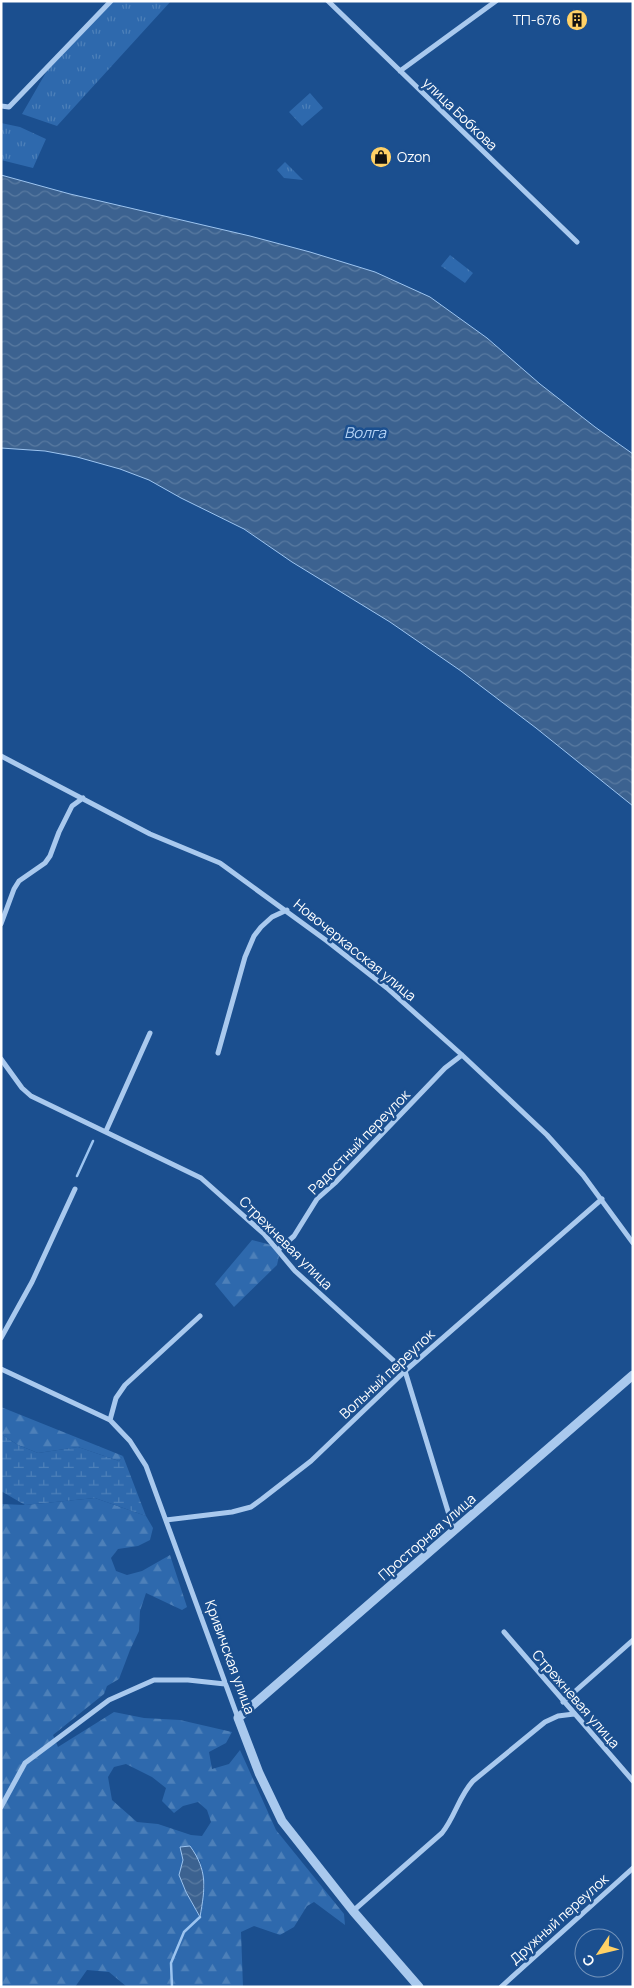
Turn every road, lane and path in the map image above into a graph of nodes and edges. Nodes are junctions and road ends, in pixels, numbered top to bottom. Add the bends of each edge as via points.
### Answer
1 (111, 1) edge
2 (328, 1) edge
3 (496, 1) edge
4 (400, 71) junction
5 (1, 106) edge
6 (577, 242) dead end
7 (1, 756) edge
8 (83, 798) junction
9 (287, 910) junction
10 (1, 924) edge
11 (150, 1034) dead end
12 (218, 1053) dead end
13 (462, 1055) junction
14 (1, 1059) edge
15 (106, 1131) junction
16 (75, 1189) dead end
17 (602, 1199) junction
18 (633, 1243) edge
19 (278, 1250) junction
20 (200, 1316) dead end
21 (1, 1338) edge
22 (1, 1369) edge
23 (405, 1371) junction
24 (633, 1375) edge
25 (110, 1420) junction
26 (166, 1520) junction
27 (454, 1532) junction
28 (504, 1632) dead end
29 (633, 1640) edge
30 (225, 1684) junction
31 (563, 1702) junction
32 (574, 1714) junction
33 (238, 1718) junction
34 (633, 1781) edge
35 (1, 1807) edge
36 (633, 1868) edge
37 (353, 1911) junction
38 (419, 1987) edge
39 (501, 1987) edge

1 - 5 street via 9,107
2 - 4 street, улица Бобкова
3 - 4 street
4 - 6 street, улица Бобкова
7 - 8 street, Новочеркасская улица
8 - 9 street, Новочеркасская улица via 150,834 220,863
8 - 10 street via 72,806 50,856 19,881
9 - 12 street via 261,926 254,936
9 - 13 street, Новочеркасская улица via 387,988
11 - 15 street
13 - 17 street, Новочеркасская улица via 547,1135
13 - 19 street, Радостный переулок via 317,1199 294,1236
14 - 15 street, Стрежневая улица via 31,1096
15 - 19 street, Стрежневая улица via 201,1178
16 - 21 street via 32,1282
17 - 18 street, Новочеркасская улица
17 - 23 street, Вольный переулок
19 - 23 street, Стрежневая улица via 295,1271
20 - 25 street via 125,1385 116,1398
22 - 25 street, Кривичская улица
23 - 26 street, Вольный переулок via 310,1461 251,1507
23 - 27 street
24 - 27 street, Просторная улица
25 - 26 street, Кривичская улица via 142,1460
26 - 30 street, Кривичская улица
27 - 33 street, Просторная улица
28 - 31 street, Стрежневая улица
29 - 31 street
30 - 33 street, Кривичская улица
30 - 35 street via 154,1680 109,1700 25,1763
31 - 32 street, Стрежневая улица
32 - 34 street, Стрежневая улица
32 - 37 street via 545,1722 473,1781 465,1789 451,1822 442,1833
33 - 37 street, Кривичская улица via 282,1821
36 - 39 street, Дружный переулок
37 - 38 street, Кривичская улица

